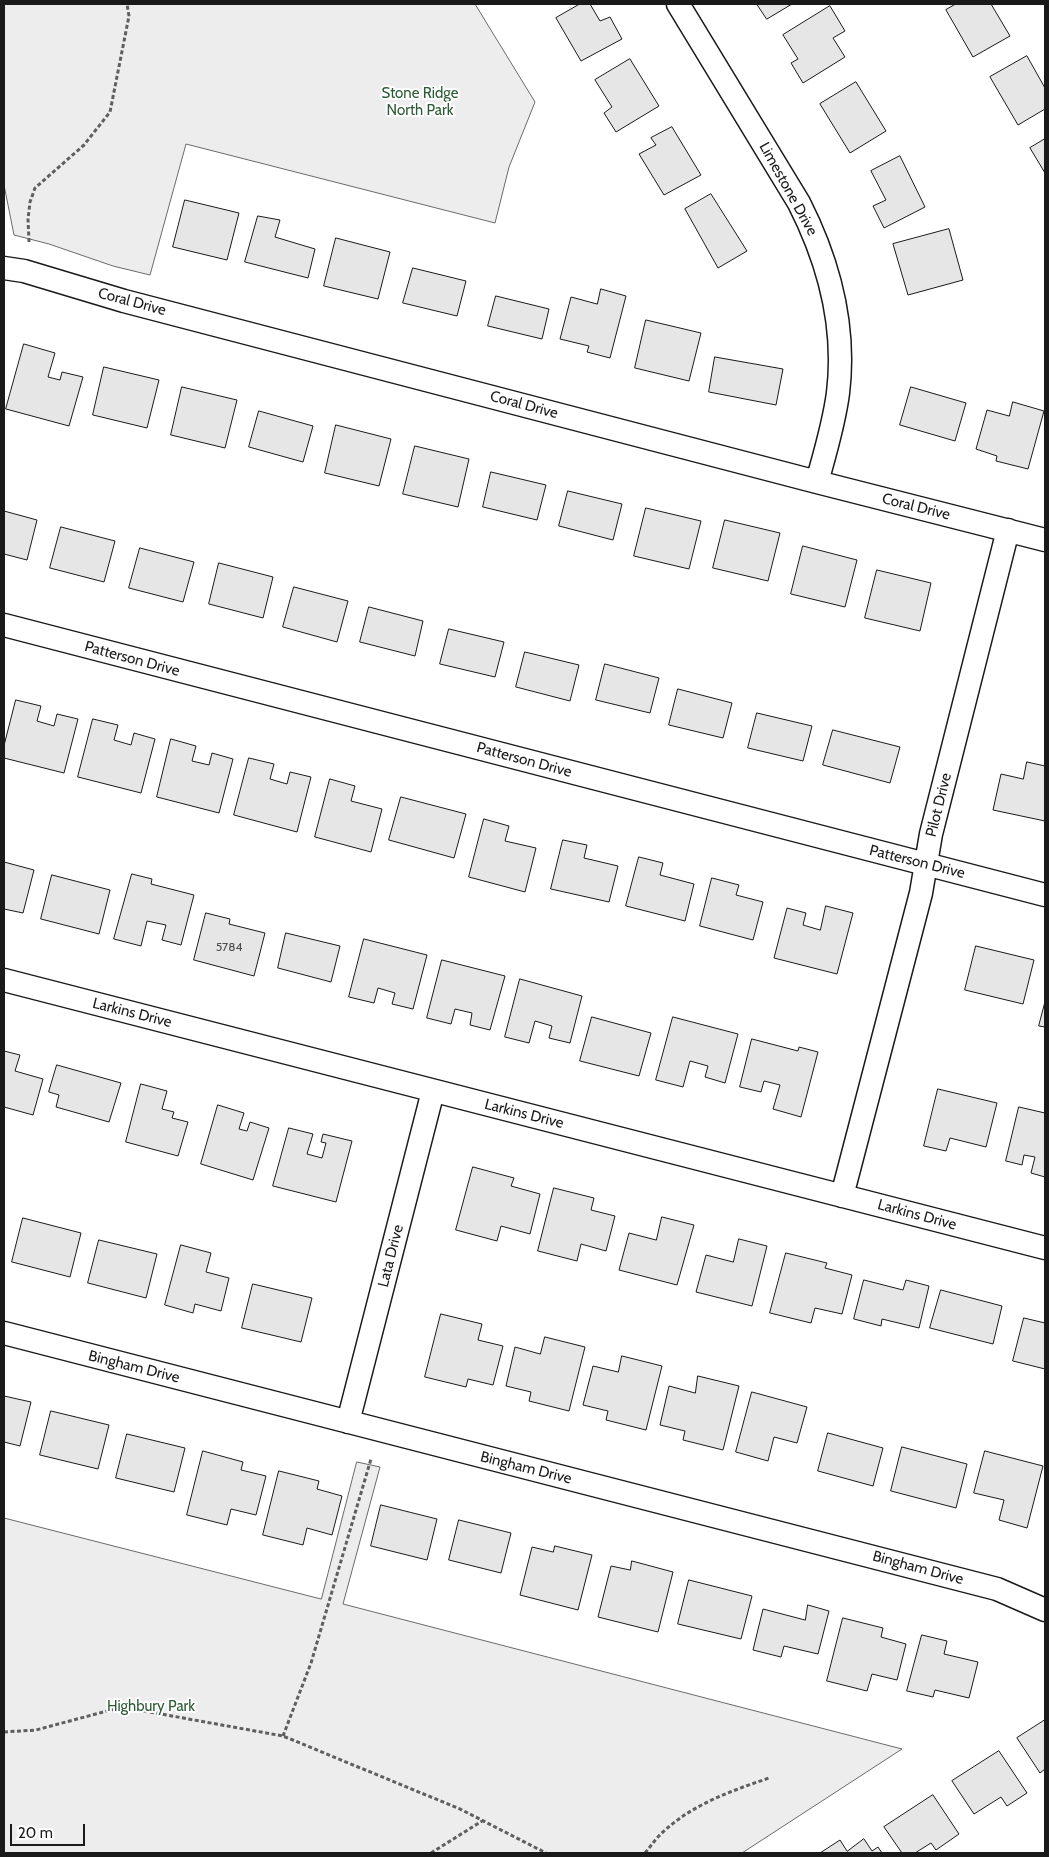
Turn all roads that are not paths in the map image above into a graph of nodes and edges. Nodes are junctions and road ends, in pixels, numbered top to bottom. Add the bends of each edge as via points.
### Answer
1 (678, 4) edge
2 (4, 268) edge
3 (817, 482) junction
4 (1008, 530) junction
5 (1045, 540) edge
6 (4, 625) edge
7 (926, 864) junction
8 (1045, 895) edge
9 (4, 980) edge
10 (433, 1091) junction
11 (842, 1196) junction
12 (1045, 1248) edge
13 (4, 1333) edge
14 (348, 1422) junction
15 (1045, 1610) edge

1 - 3 street, Limestone Drive via 799,203 814,234 831,284 838,321 838,392
2 - 3 street, Coral Drive
3 - 4 street, Coral Drive
4 - 5 street, Coral Drive
4 - 7 street, Pilot Drive
6 - 7 street, Patterson Drive
7 - 8 street, Patterson Drive
7 - 11 street, Pilot Drive
9 - 10 street, Larkins Drive
10 - 11 street, Larkins Drive
10 - 14 street, Lata Drive
11 - 12 street, Larkins Drive
13 - 14 street, Bingham Drive
14 - 15 street, Bingham Drive via 997,1589

